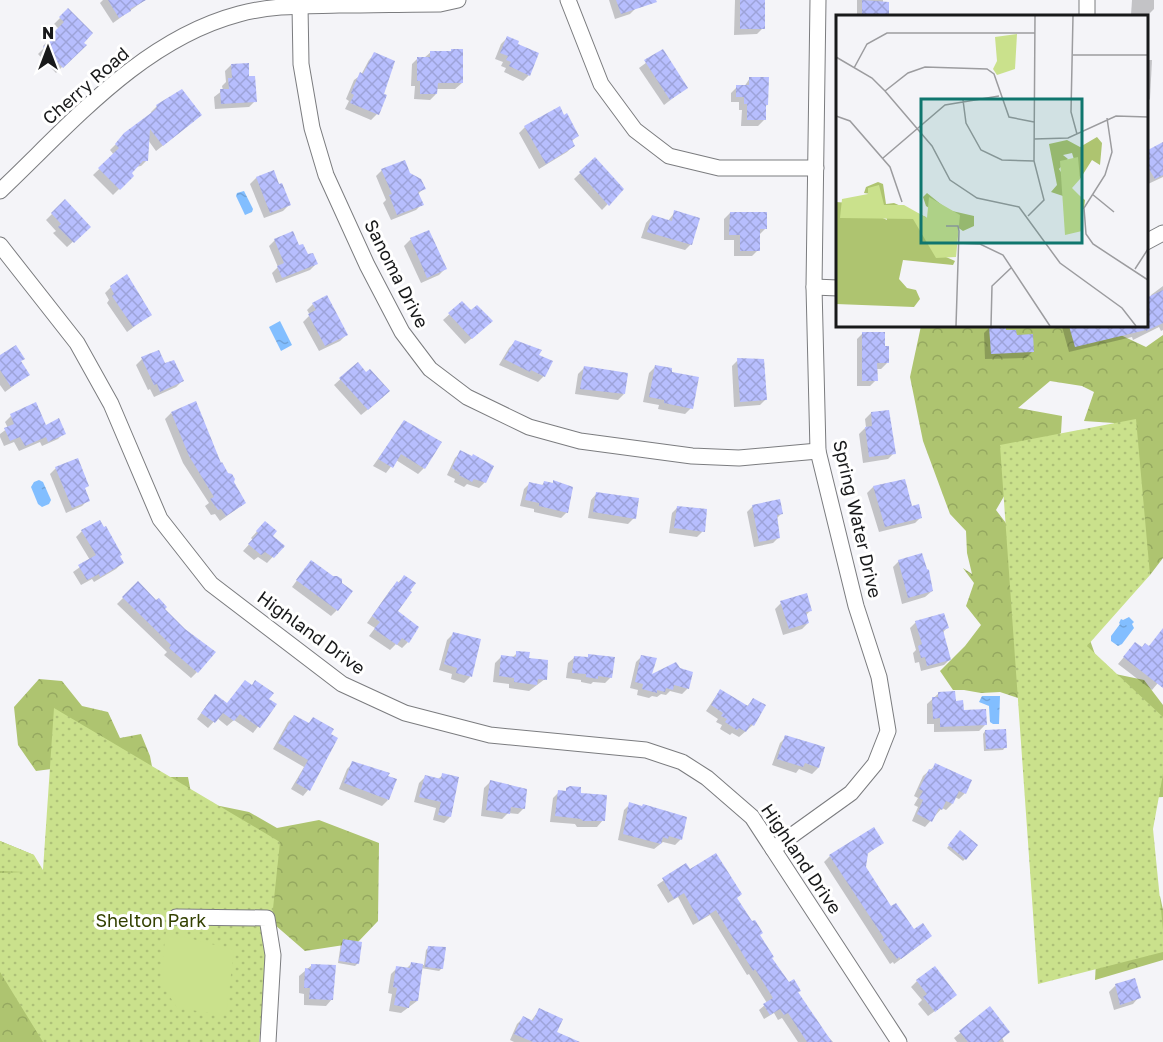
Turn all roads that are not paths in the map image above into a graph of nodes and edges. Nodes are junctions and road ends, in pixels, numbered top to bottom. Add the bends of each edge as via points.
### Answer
1 (458, 0) edge
2 (568, 0) edge
3 (818, 0) edge
4 (300, 6) junction
5 (816, 168) junction
6 (0, 191) edge
7 (1163, 233) edge
8 (1148, 241) edge
9 (0, 244) edge
10 (814, 287) junction
11 (836, 288) edge
12 (818, 451) junction
13 (773, 849) junction
14 (176, 917) dead end
15 (268, 1042) edge
16 (898, 1042) edge

1 - 4 street, Cherry Road via 440,4
2 - 5 street via 601,84 635,130 669,156 719,168
3 - 5 street, Spring Water Drive
4 - 6 street, Cherry Road via 240,13 173,41 116,81
4 - 12 street, Sanoma Drive via 301,64 312,128 326,175 402,332 430,369 467,397 529,427 580,441 692,456 739,458
5 - 10 street, Spring Water Drive
7 - 8 street
9 - 13 street, Highland Drive via 77,343 111,404 160,519 210,584 342,684 405,713 490,735 646,750 682,762 752,817
10 - 11 street
10 - 12 street, Spring Water Drive
12 - 13 street, Spring Water Drive via 856,606 879,677 888,731 875,764 851,793
13 - 16 street, Highland Drive
14 - 15 street via 267,918 273,955

